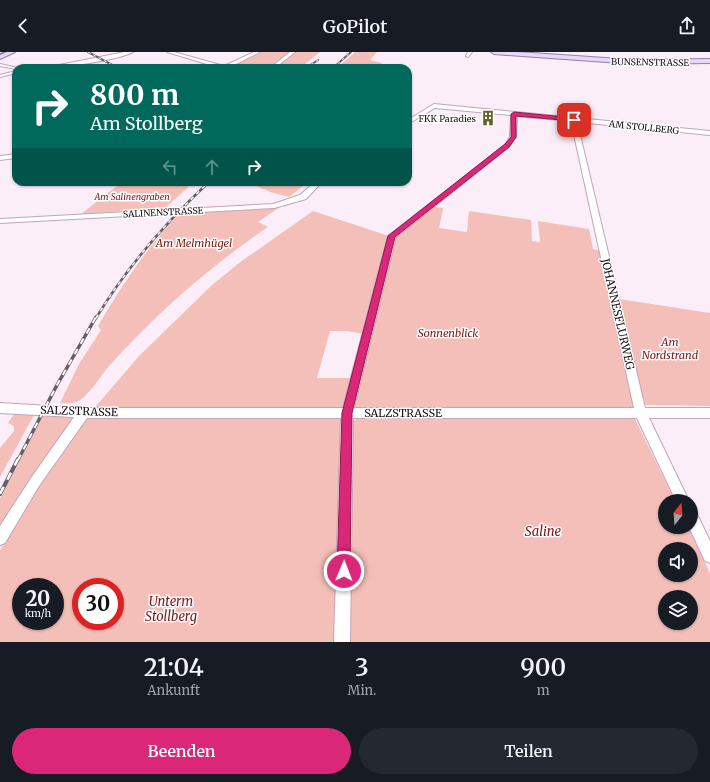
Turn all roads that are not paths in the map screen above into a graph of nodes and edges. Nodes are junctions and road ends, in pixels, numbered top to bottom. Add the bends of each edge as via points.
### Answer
1 (12, 52) edge
2 (131, 52) edge
3 (169, 52) edge
4 (258, 52) edge
5 (293, 52) edge
6 (494, 52) edge
7 (0, 56) edge
8 (710, 61) edge
9 (70, 64) edge
10 (211, 64) edge
11 (233, 64) edge
12 (277, 64) edge
13 (0, 65) edge
14 (12, 67) edge
15 (12, 73) edge
16 (0, 76) edge
17 (514, 114) junction
18 (412, 120) edge
19 (574, 120) junction
20 (710, 133) edge
21 (12, 156) edge
22 (0, 158) edge
23 (315, 186) edge
24 (0, 221) edge
25 (0, 408) edge
26 (640, 412) junction
27 (84, 413) junction
28 (347, 413) junction
29 (710, 413) edge
30 (680, 494) edge
31 (698, 531) edge
32 (0, 538) edge
33 (710, 556) edge
34 (342, 642) edge

1 - 7 main road
2 - 9 street
3 - 10 street
4 - 11 street
5 - 12 street
6 - 8 main road, BUNSENSTRASSE via 634,62
13 - 14 street
15 - 16 street
17 - 18 street, AM STOLLBERG via 434,106
17 - 19 street, AM STOLLBERG
17 - 28 street via 513,137 507,146 392,236
19 - 20 street, AM STOLLBERG
19 - 26 street, JOHANNESFLURWEG
21 - 22 street
23 - 24 street, SALINENSTRASSE via 303,197 274,206
25 - 27 street, SALZSTRASSE
26 - 28 street, SALZSTRASSE
26 - 29 street, SALZSTRASSE
26 - 30 street, JOHANNESFLURWEG
27 - 28 street, SALZSTRASSE
27 - 32 street via 35,482
28 - 34 street
31 - 33 street

